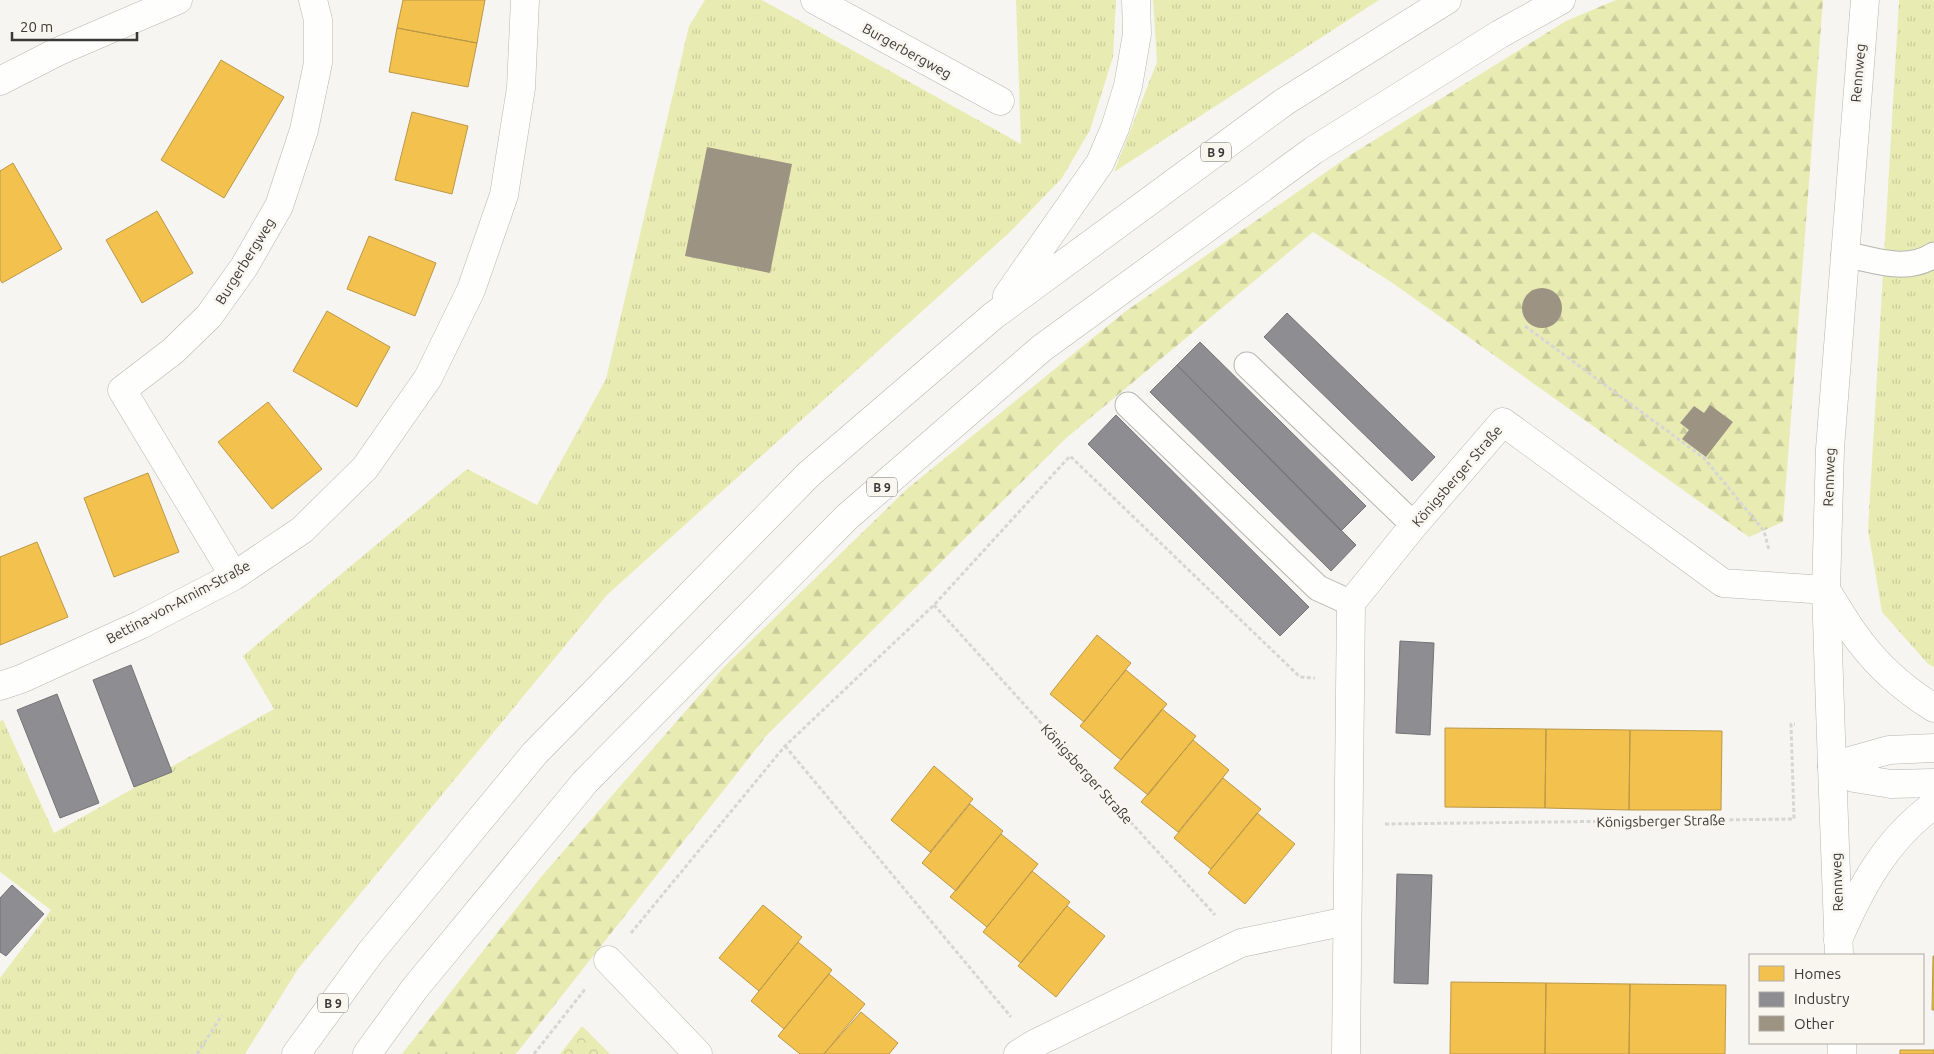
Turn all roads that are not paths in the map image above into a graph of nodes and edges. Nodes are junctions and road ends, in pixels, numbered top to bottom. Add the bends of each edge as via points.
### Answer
1 (178, 0) edge
2 (313, 0) edge
3 (525, 0) edge
4 (815, 0) edge
5 (1136, 0) edge
6 (1447, 0) edge
7 (1561, 0) edge
8 (1865, 0) edge
9 (0, 81) edge
10 (1000, 101) dead end
11 (1844, 254) junction
12 (1934, 255) edge
13 (993, 316) junction
14 (1247, 365) dead end
15 (1128, 405) dead end
16 (1414, 525) junction
17 (234, 576) junction
18 (1826, 590) junction
19 (1351, 603) junction
20 (0, 686) edge
21 (1934, 708) edge
22 (1934, 748) edge
23 (1832, 766) junction
24 (1934, 783) edge
25 (1934, 805) edge
26 (1347, 921) junction
27 (1839, 948) edge
28 (608, 960) road end
29 (1026, 1049) edge
30 (296, 1054) edge
31 (367, 1054) edge
32 (698, 1054) edge
33 (1346, 1054) edge

1 - 9 main road via 57,52
2 - 17 main road, Burgerbergweg via 318,20 318,63 304,130 278,206 244,267 209,316 173,351 122,390
3 - 17 main road, Bettina-von-Arnim-Straße via 521,88 504,195 471,290 428,378 365,468 302,530
4 - 10 main road, Burgerbergweg
5 - 13 main road via 1137,34 1128,86 1100,163
6 - 13 main road, B 9 via 1284,102
7 - 31 main road, B 9 via 1500,34 1314,150 1042,348 847,517 586,782 415,988
8 - 11 main road, Rennweg
11 - 12 lane via 1900,265 1923,262
11 - 18 main road, Rennweg via 1830,448
13 - 30 main road, B 9 via 809,474 535,753 370,953
14 - 16 lane
15 - 19 lane via 1318,588
16 - 18 main road, Königsberger Straße via 1503,422 1723,583
16 - 19 main road, Königsberger Straße
17 - 20 main road, Bettina-von-Arnim-Straße via 140,625
18 - 21 main road via 1861,643 1884,668
18 - 23 main road, Rennweg
19 - 26 main road
22 - 23 main road via 1889,750
23 - 24 main road via 1854,778 1891,784
23 - 27 main road, Rennweg
25 - 27 main road via 1892,843 1870,873 1852,906
26 - 29 main road via 1241,943
26 - 33 main road
28 - 32 main road

